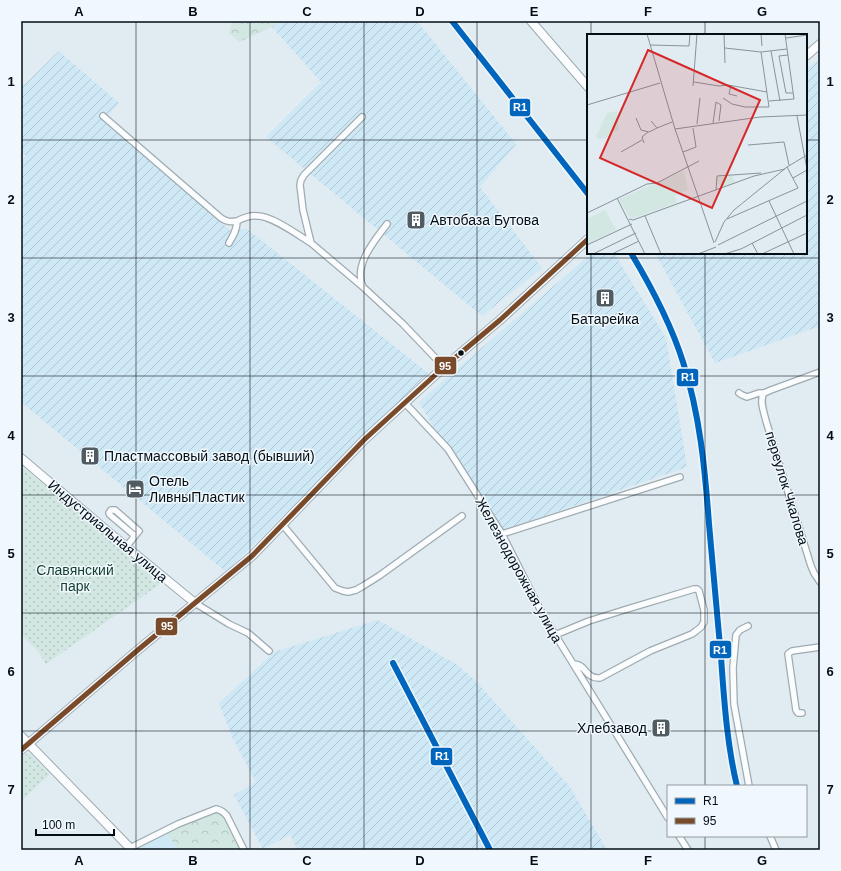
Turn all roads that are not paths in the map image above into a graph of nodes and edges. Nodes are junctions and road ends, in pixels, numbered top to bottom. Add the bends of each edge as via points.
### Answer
1 (531, 21) edge
2 (820, 44) edge
3 (807, 55) edge
4 (587, 87) edge
5 (103, 116) dead end
6 (362, 117) dead end
7 (236, 221) junction
8 (387, 224) dead end
9 (587, 240) edge
10 (229, 243) dead end
11 (311, 243) junction
12 (363, 287) junction
13 (444, 367) junction
14 (820, 372) edge
15 (739, 393) dead end
16 (764, 393) junction
17 (404, 402) junction
18 (21, 458) edge
19 (680, 477) dead end
20 (462, 516) dead end
21 (282, 524) junction
22 (502, 534) junction
23 (135, 536) junction
24 (126, 546) junction
25 (820, 582) edge
26 (195, 603) junction
27 (748, 626) dead end
28 (555, 635) junction
29 (820, 647) edge
30 (269, 651) dead end
31 (574, 664) junction
32 (802, 712) dead end
33 (21, 736) edge
34 (29, 743) junction
35 (21, 750) edge
36 (749, 785) edge
37 (667, 816) edge
38 (680, 837) edge
39 (770, 837) edge
40 (131, 849) edge
41 (244, 850) edge
42 (688, 850) edge
43 (776, 850) edge

1 - 4 main road
2 - 3 main road
5 - 7 street via 221,218 229,222
6 - 11 street via 301,180 303,210
7 - 10 street via 237,226
7 - 11 street via 251,216 264,217
8 - 12 street via 366,255 360,279
9 - 13 main road via 500,320
11 - 12 street
12 - 13 street
13 - 17 main road
14 - 16 street
15 - 16 street via 747,397
16 - 25 street, переулок Чкалова via 762,402 766,421 811,566
17 - 21 main road
17 - 22 street, Железнодорожная улица via 448,449
18 - 24 main road, Индустриальная улица
19 - 22 street
20 - 21 street via 379,576 348,592 335,588
21 - 26 main road via 252,556
22 - 28 street, Железнодорожная улица
23 - 23 street via 138,529 115,510 111,510 110,516
23 - 24 street
24 - 26 main road, Индустриальная улица
26 - 30 street via 248,633
26 - 34 main road
27 - 36 street via 736,635 734,704
28 - 31 street, Железнодорожная улица
28 - 31 street via 624,610 694,589 699,591 704,622 692,634 650,651 600,678 592,677 580,665
29 - 32 street via 792,651 788,654 796,710 798,713
31 - 37 street, Железнодорожная улица
33 - 34 main road
34 - 35 main road
34 - 40 main road
38 - 42 street
39 - 43 street
40 - 41 street via 178,824 220,809 228,816

